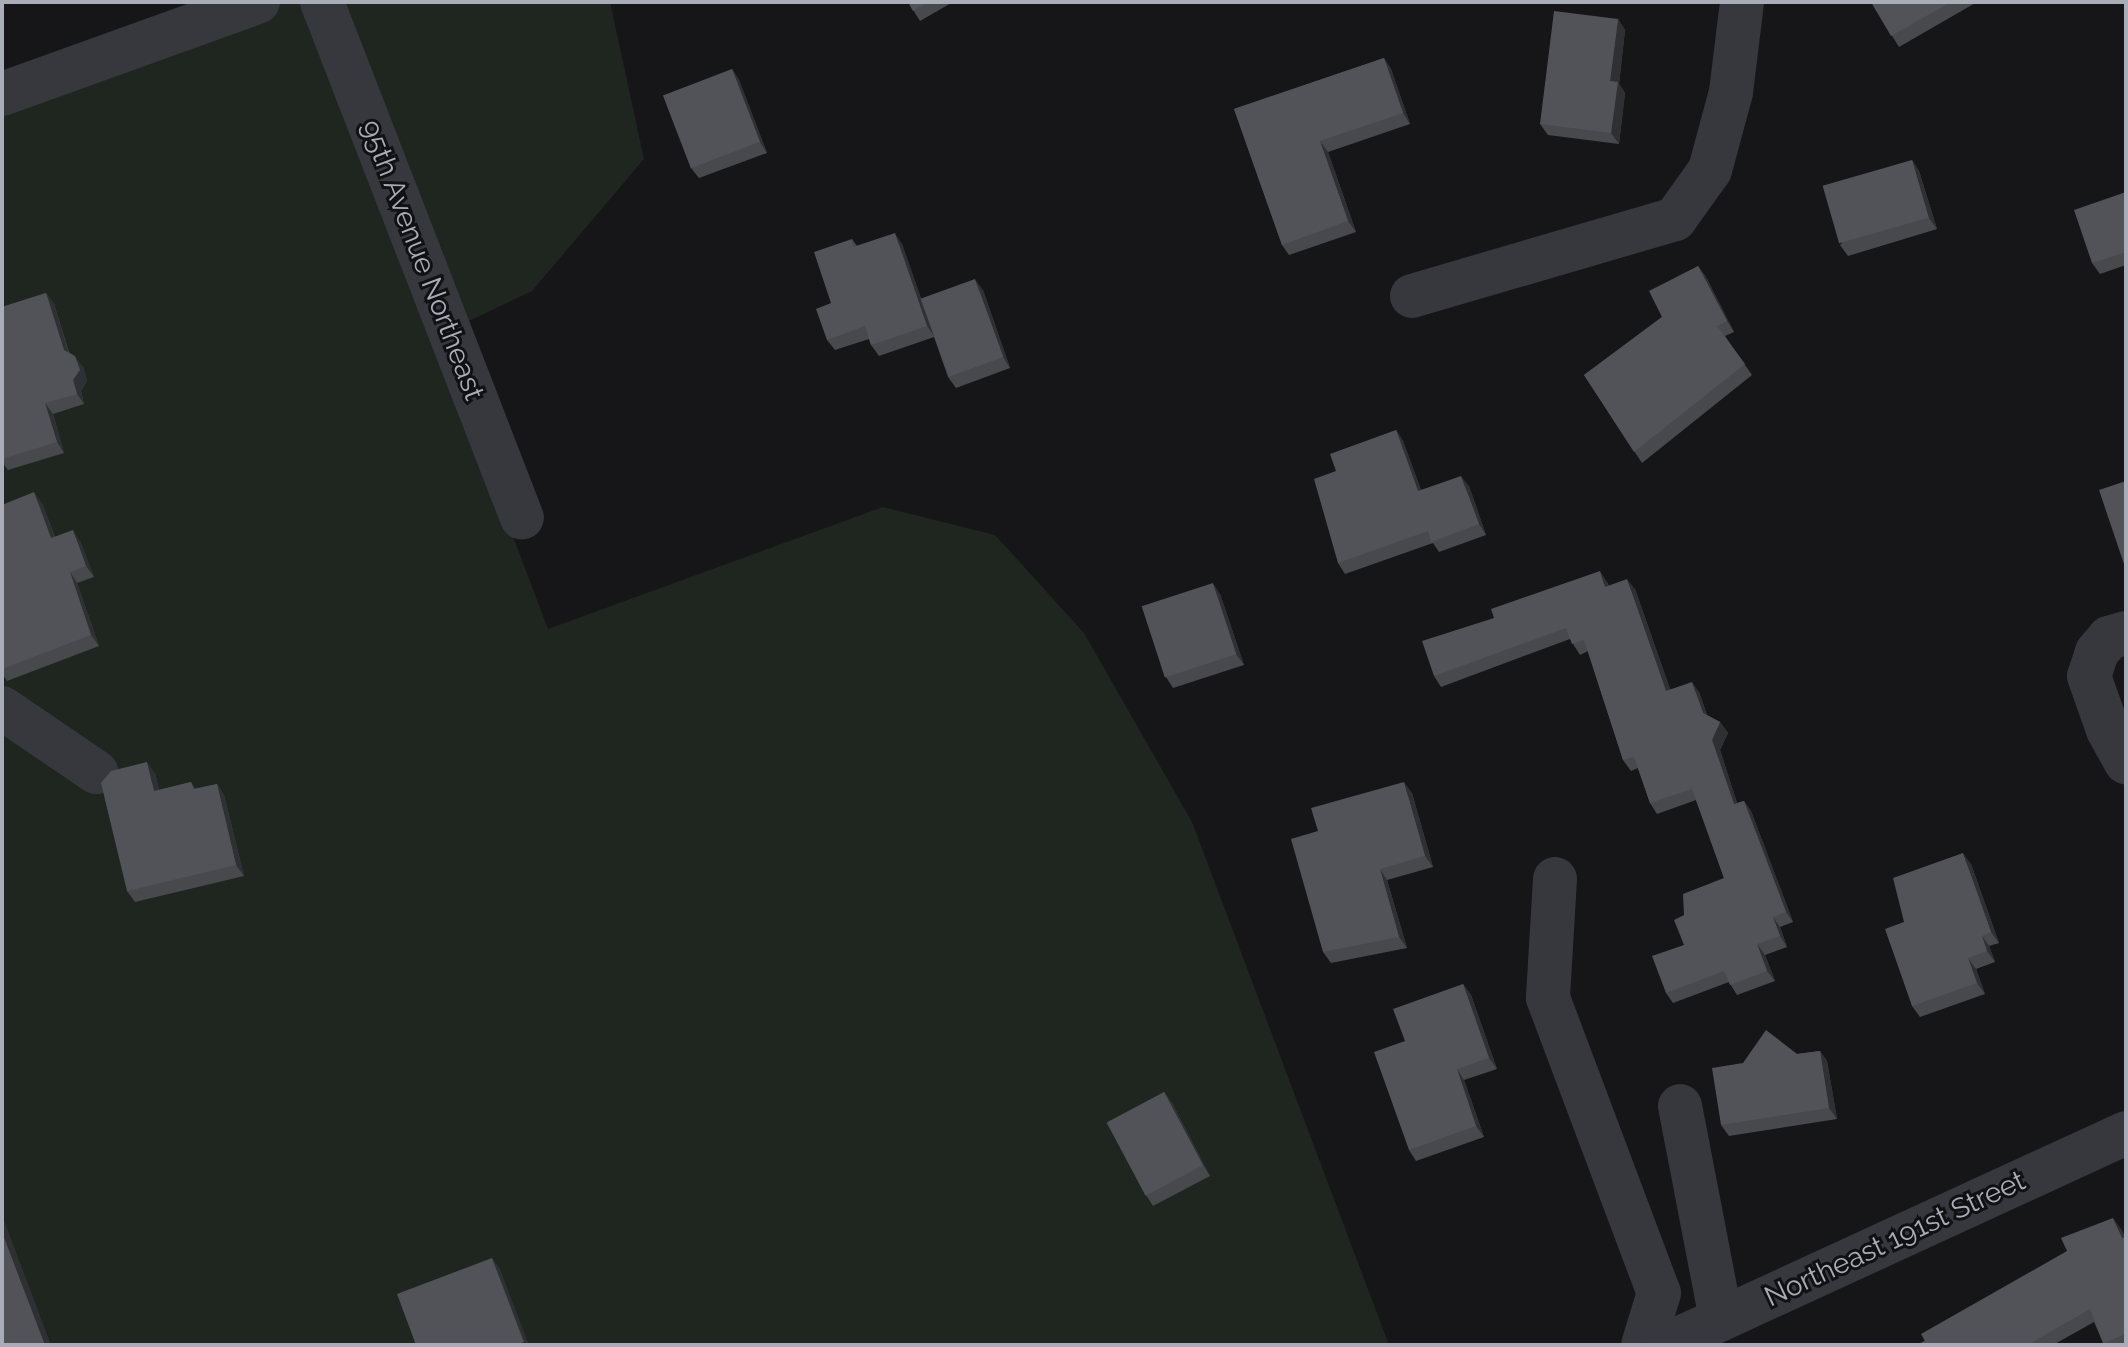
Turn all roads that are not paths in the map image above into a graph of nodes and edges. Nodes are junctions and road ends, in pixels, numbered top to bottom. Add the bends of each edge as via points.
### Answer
1 (258, 2) edge
2 (322, 2) edge
3 (1742, 2) edge
4 (2, 94) edge
5 (1412, 296) dead end
6 (522, 518) dead end
7 (2126, 633) edge
8 (2, 708) edge
9 (2126, 762) edge
10 (96, 772) dead end
11 (1555, 879) dead end
12 (1680, 1106) dead end
13 (2126, 1133) edge
14 (1721, 1319) junction
15 (1643, 1345) edge
16 (1665, 1345) edge

1 - 4 street
2 - 6 street, 95th Avenue Northeast
3 - 5 street via 1731,92 1710,170 1675,219
7 - 9 street via 2103,645 2089,676
8 - 10 street
11 - 15 street via 1548,998 1659,1293
12 - 14 street
13 - 14 street, Northeast 191st Street
14 - 16 street, Northeast 191st Street

